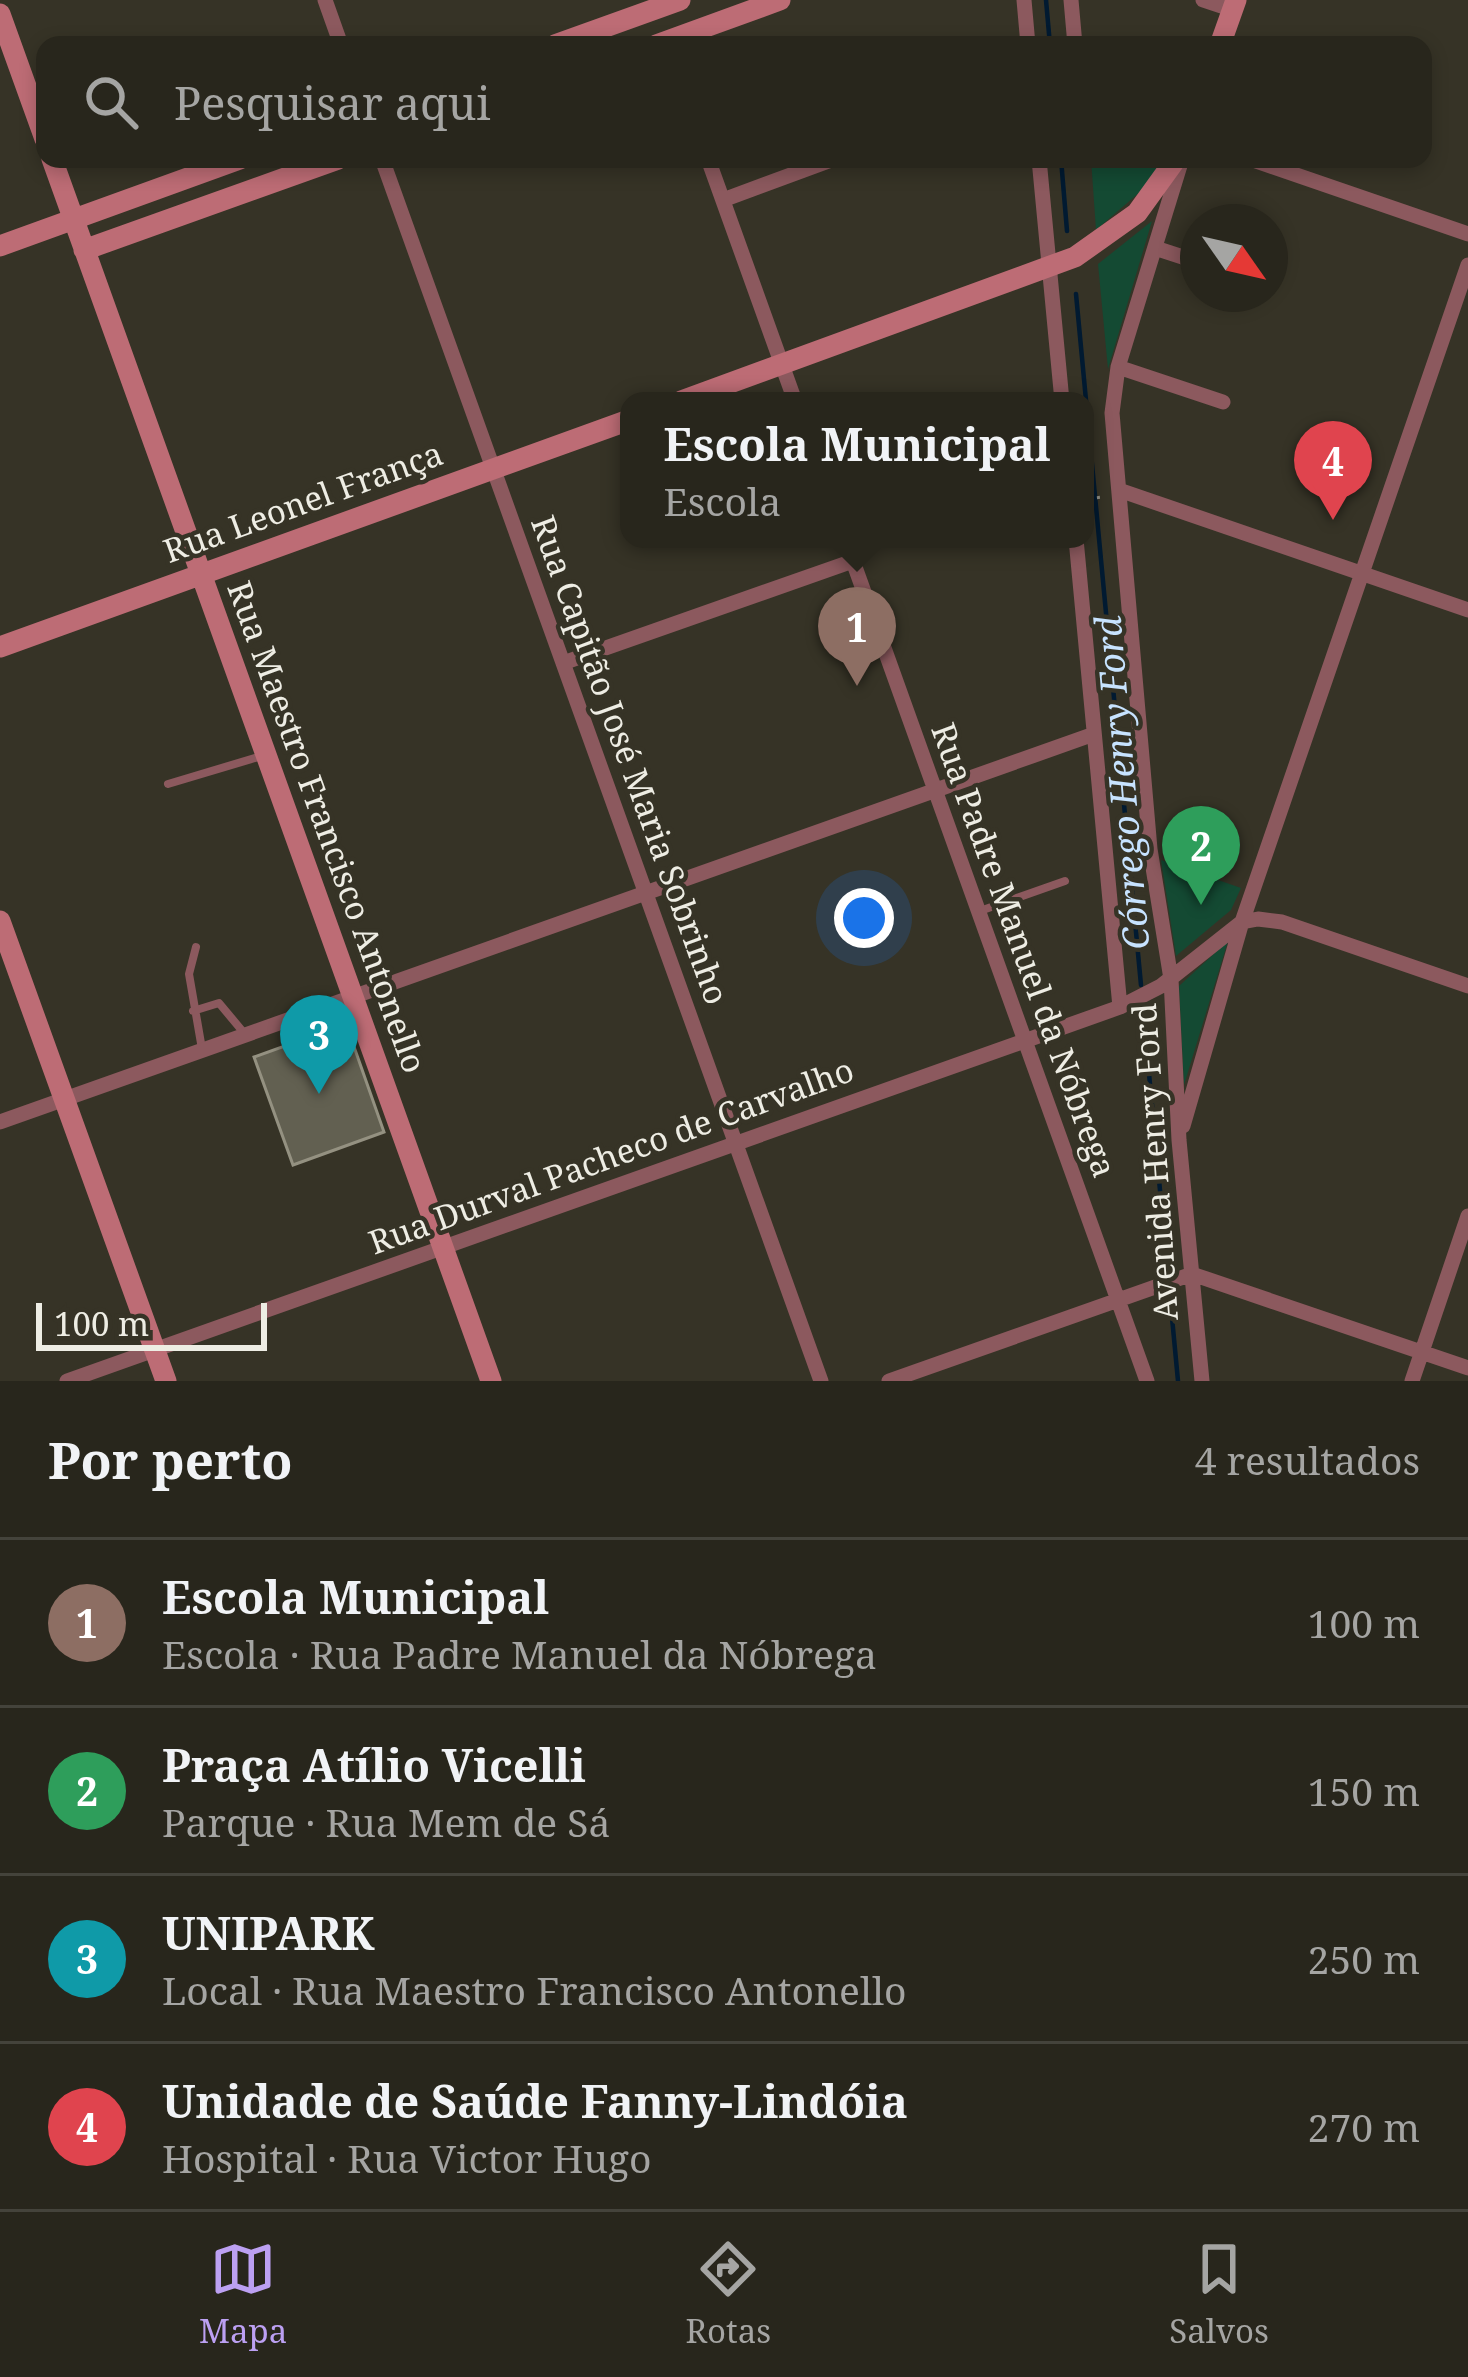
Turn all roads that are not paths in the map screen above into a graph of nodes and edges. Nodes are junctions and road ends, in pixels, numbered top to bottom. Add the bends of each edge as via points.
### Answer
1 (325, 0) edge
2 (680, 0) edge
3 (780, 0) edge
4 (1024, 0) edge
5 (1071, 0) edge
6 (1203, 0) edge
7 (653, 4) edge
8 (1234, 5) edge
9 (0, 14) edge
10 (338, 36) edge
11 (577, 36) edge
12 (661, 36) edge
13 (684, 36) edge
14 (1027, 36) edge
15 (1074, 36) edge
16 (1223, 36) edge
17 (36, 114) edge
18 (55, 168) edge
19 (215, 168) edge
20 (313, 168) edge
21 (385, 168) edge
22 (712, 168) edge
23 (810, 168) edge
24 (1040, 168) edge
25 (1173, 168) edge
26 (1177, 168) edge
27 (1276, 168) edge
28 (723, 200) junction
29 (73, 220) junction
30 (1468, 235) edge
31 (0, 246) edge
32 (1155, 248) junction
33 (84, 250) junction
34 (1180, 256) edge
35 (1468, 266) edge
36 (1050, 268) junction
37 (782, 364) junction
38 (1118, 367) junction
39 (706, 392) edge
40 (792, 392) edge
41 (1061, 392) edge
42 (1223, 402) dead end
43 (620, 423) edge
44 (493, 469) junction
45 (1119, 490) junction
46 (848, 548) edge
47 (1077, 548) edge
48 (853, 561) junction
49 (1362, 573) junction
50 (202, 574) junction
51 (1468, 610) edge
52 (0, 647) edge
53 (563, 663) junction
54 (1094, 734) junction
55 (266, 754) junction
56 (168, 784) dead end
57 (935, 790) junction
58 (1065, 881) dead end
59 (646, 893) junction
60 (979, 911) junction
61 (0, 921) edge
62 (1242, 922) junction
63 (196, 947) dead end
64 (1171, 979) junction
65 (1468, 986) edge
66 (353, 997) junction
67 (1120, 1007) junction
68 (193, 1011) junction
69 (245, 1035) junction
70 (1025, 1041) junction
71 (202, 1050) junction
72 (64, 1099) junction
73 (0, 1122) edge
74 (1179, 1140) junction
75 (735, 1144) junction
76 (1468, 1216) edge
77 (443, 1247) junction
78 (1188, 1275) junction
79 (1118, 1300) junction
80 (154, 1350) junction
81 (1421, 1352) junction
82 (1468, 1368) edge
83 (67, 1381) edge
84 (166, 1381) edge
85 (491, 1381) edge
86 (820, 1381) edge
87 (889, 1381) edge
88 (1147, 1381) edge
89 (1202, 1381) edge
90 (1412, 1381) edge

1 - 10 street
2 - 7 main road
3 - 13 main road
4 - 14 street
5 - 15 street
6 - 8 street
7 - 11 main road
7 - 12 street
8 - 16 main road
9 - 17 main road
18 - 29 main road, Rua Maestro Francisco Antonello
19 - 29 main road
20 - 33 main road
21 - 44 street, Rua Capitão José Maria Sobrinho
22 - 28 street
23 - 28 street
24 - 36 street
25 - 36 main road via 1118,230
26 - 32 street, Avenida Henry Ford
27 - 30 street
28 - 37 street
29 - 31 main road
29 - 33 main road, Rua Maestro Francisco Antonello
32 - 34 street
32 - 38 street, Avenida Henry Ford
33 - 50 main road, Rua Maestro Francisco Antonello
35 - 49 street
36 - 37 main road
36 - 41 street
37 - 39 main road
37 - 40 street
38 - 42 street
38 - 45 street, Avenida Henry Ford via 1112,399
43 - 44 main road, Rua Leonel França
44 - 50 main road, Rua Leonel França
44 - 53 street, Rua Capitão José Maria Sobrinho
45 - 49 street
45 - 64 street, Avenida Henry Ford via 1150,849
46 - 48 street, Rua Padre Manuel da Nóbrega
47 - 54 street, Avenida Henry Ford
48 - 53 street
48 - 57 street, Rua Padre Manuel da Nóbrega
49 - 51 street
49 - 62 street
50 - 52 main road, Rua Leonel França
50 - 55 main road, Rua Maestro Francisco Antonello
53 - 59 street, Rua Capitão José Maria Sobrinho
54 - 57 street
54 - 67 street, Avenida Henry Ford
55 - 56 lane
55 - 66 main road, Rua Maestro Francisco Antonello
57 - 59 street
57 - 60 street, Rua Padre Manuel da Nóbrega
58 - 60 lane
59 - 66 street
59 - 75 street, Rua Capitão José Maria Sobrinho
60 - 70 street, Rua Padre Manuel da Nóbrega
61 - 72 main road
62 - 64 street, Rua Durval Pacheco de Carvalho
62 - 65 street via 1282,922
62 - 74 street
63 - 68 lane
64 - 67 street, Rua Durval Pacheco de Carvalho
64 - 74 street, Avenida Henry Ford
66 - 69 street
66 - 77 main road, Rua Maestro Francisco Antonello
67 - 70 street, Rua Durval Pacheco de Carvalho
68 - 69 lane via 218,1003
68 - 71 lane
69 - 71 street
70 - 75 street, Rua Durval Pacheco de Carvalho
70 - 79 street, Rua Padre Manuel da Nóbrega
71 - 72 street
72 - 73 street
72 - 80 main road
74 - 78 street, Avenida Henry Ford
75 - 77 street, Rua Durval Pacheco de Carvalho
75 - 86 street, Rua Capitão José Maria Sobrinho
76 - 81 street
77 - 80 street, Rua Durval Pacheco de Carvalho
77 - 85 main road, Rua Maestro Francisco Antonello
78 - 79 street
78 - 81 street
78 - 89 street, Avenida Henry Ford
79 - 87 street
79 - 88 street, Rua Padre Manuel da Nóbrega
80 - 83 street, Rua Durval Pacheco de Carvalho
80 - 84 main road
81 - 82 street
81 - 90 street

